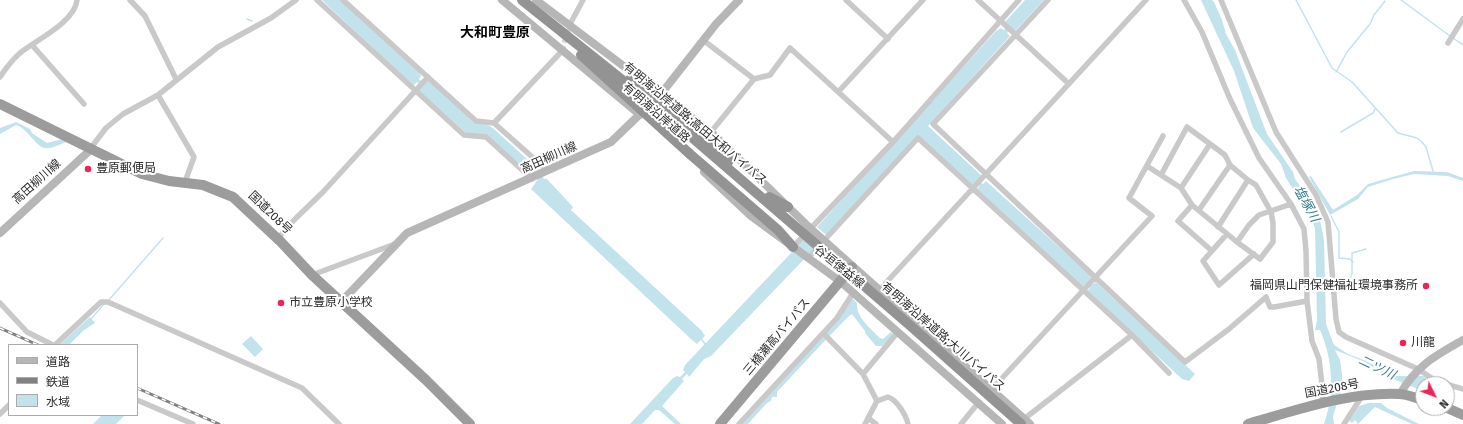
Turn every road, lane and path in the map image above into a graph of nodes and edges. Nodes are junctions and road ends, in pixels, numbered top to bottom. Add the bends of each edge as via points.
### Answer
1 (77, 0) edge
2 (130, 0) edge
3 (296, 0) edge
4 (317, 0) edge
5 (343, 0) edge
6 (502, 0) edge
7 (583, 0) edge
8 (739, 0) edge
9 (846, 0) edge
10 (922, 0) edge
11 (978, 0) edge
12 (1019, 0) edge
13 (1048, 0) edge
14 (1146, 0) edge
15 (1184, 0) edge
16 (1222, 0) edge
17 (528, 2) edge
18 (1463, 19) edge
19 (1000, 21) junction
20 (569, 26) junction
21 (1016, 35) junction
22 (888, 39) junction
23 (703, 40) junction
24 (1448, 43) dead end
25 (32, 45) junction
26 (562, 51) junction
27 (0, 77) edge
28 (428, 77) junction
29 (176, 79) junction
30 (754, 79) junction
31 (1069, 84) junction
32 (415, 89) junction
33 (839, 91) junction
34 (661, 94) junction
35 (158, 95) junction
36 (0, 104) edge
37 (84, 104) dead end
38 (640, 115) junction
39 (494, 123) junction
40 (711, 132) junction
41 (1163, 136) dead end
42 (893, 142) junction
43 (1210, 144) junction
44 (90, 149) junction
45 (1230, 165) junction
46 (1147, 166) junction
47 (986, 174) junction
48 (540, 175) junction
49 (1161, 175) junction
50 (1248, 180) junction
51 (185, 182) junction
52 (973, 188) junction
53 (1181, 188) junction
54 (1291, 204) junction
55 (1192, 205) junction
56 (788, 207) junction
57 (1198, 210) junction
58 (1270, 212) junction
59 (1218, 227) junction
60 (811, 229) junction
61 (0, 233) edge
62 (1227, 234) junction
63 (274, 235) junction
64 (824, 240) junction
65 (1236, 242) junction
66 (397, 244) junction
67 (793, 247) junction
68 (1212, 251) junction
69 (1254, 254) junction
70 (808, 258) junction
71 (850, 269) junction
72 (312, 275) junction
73 (1095, 278) junction
74 (841, 282) junction
75 (883, 286) dead end
76 (1083, 292) junction
77 (853, 293) junction
78 (1307, 301) junction
79 (341, 302) junction
80 (0, 303) edge
81 (898, 332) junction
82 (823, 333) junction
83 (1132, 335) junction
84 (1463, 340) edge
85 (43, 343) edge
86 (55, 344) edge
87 (1416, 370) junction
88 (1169, 373) dead end
89 (863, 374) junction
90 (1463, 388) edge
91 (992, 389) junction
92 (1400, 394) junction
93 (1357, 397) junction
94 (1415, 398) edge
95 (138, 400) edge
96 (877, 401) junction
97 (979, 402) junction
98 (1322, 402) junction
99 (8, 406) edge
100 (0, 414) edge
101 (868, 418) junction
102 (1025, 422) edge
103 (193, 424) edge
104 (339, 424) edge
105 (470, 424) edge
106 (720, 424) edge
107 (739, 424) edge
108 (865, 424) edge
109 (876, 424) edge
110 (908, 424) edge
111 (961, 424) edge
112 (1002, 424) edge
113 (1016, 424) edge
114 (1248, 424) edge
115 (1344, 424) edge

1 - 25 street via 77,7 60,26
2 - 29 street via 145,16
3 - 29 street via 271,18 218,47
4 - 32 street
5 - 28 street
6 - 26 main road, 有明海沿岸道路
7 - 20 street
8 - 23 main road, 高田柳川線
9 - 22 street
10 - 22 street
11 - 19 street
12 - 19 street
13 - 21 street
14 - 31 street
15 - 54 street via 1202,32 1230,99 1259,158
16 - 87 street via 1276,132 1316,195 1328,222 1339,332
17 - 20 main road, 有明海沿岸道路
17 - 56 highway via 663,101 774,201
17 - 67 highway
17 - 71 highway, 有明海沿岸道路;高田大和バイパス
18 - 24 street
19 - 21 street
19 - 42 street
20 - 34 main road, 有明海沿岸道路
21 - 31 street
21 - 47 street via 933,124
22 - 33 street
23 - 30 street
23 - 34 main road, 高田柳川線
25 - 27 street via 13,59
25 - 37 street
26 - 38 main road, 有明海沿岸道路
26 - 39 street
28 - 32 street
28 - 39 street via 476,121
29 - 35 street
30 - 33 street via 770,75 790,48
30 - 40 street
31 - 47 street
32 - 48 street via 464,135 486,137
32 - 63 street via 304,212
33 - 42 street
34 - 38 main road, 高田柳川線
34 - 40 main road, 有明海沿岸道路
35 - 44 street via 115,121
35 - 51 street via 194,157
36 - 44 highway, 国道208号
38 - 48 main road, 高田柳川線 via 612,142
38 - 67 main road, 有明海沿岸道路 via 696,163 736,204
39 - 48 street
40 - 56 main road, 有明海沿岸道路
41 - 46 street
42 - 60 street
43 - 45 street via 1225,155
43 - 49 street via 1187,127
43 - 53 street
44 - 51 highway, 国道208号 via 142,174
44 - 61 main road, 高田柳川線
45 - 50 street
45 - 57 street
46 - 49 street
46 - 73 street via 1129,198 1152,216
47 - 52 street
47 - 73 street
48 - 66 main road, 高田柳川線 via 407,233
49 - 53 street
50 - 58 street via 1256,185
50 - 59 street
51 - 63 highway, 国道208号 via 203,185 233,197
52 - 64 street via 918,138
52 - 75 street
52 - 76 street
53 - 55 street
54 - 58 street
54 - 78 street via 1304,229
55 - 57 street
55 - 68 street via 1178,221
56 - 60 main road, 有明海沿岸道路
57 - 59 street
58 - 65 street via 1259,215
58 - 69 street via 1273,242 1260,259
59 - 62 street
60 - 64 main road, 谷垣徳益線
60 - 67 street
62 - 65 street
62 - 68 street
63 - 72 highway, 国道208号
64 - 70 street
64 - 71 main road, 谷垣徳益線
65 - 69 street
66 - 72 street
66 - 79 main road, 高田柳川線
67 - 70 main road, 谷垣徳益線
68 - 69 street via 1203,261 1219,285
70 - 74 main road, 谷垣徳益線
71 - 74 highway, 三橋瀬高バイパス
71 - 91 main road, 谷垣徳益線
71 - 102 highway, 有明海沿岸道路;大川バイパス
72 - 79 highway, 国道208号
73 - 76 street
73 - 78 street via 1185,362 1266,297 1270,307
74 - 77 main road, 谷垣徳益線
74 - 106 highway, 三橋瀬高バイパス
76 - 83 street
76 - 91 street
77 - 81 main road, 谷垣徳益線
77 - 82 street via 837,318
78 - 98 street via 1312,341 1319,359
79 - 105 highway, 国道208号
80 - 85 street via 27,332
81 - 89 street
81 - 97 main road, 谷垣徳益線
82 - 89 street
82 - 107 street
83 - 88 street
83 - 102 street
84 - 87 main road
86 - 104 street via 101,302 108,302 302,388
87 - 90 street via 1436,381
87 - 92 main road
89 - 96 street
91 - 97 main road
91 - 102 main road, 谷垣徳益線
92 - 93 highway, 国道208号
92 - 94 highway, 国道208号
93 - 98 highway, 国道208号
93 - 115 street
95 - 103 street
96 - 101 street
96 - 110 street via 891,398 904,414
97 - 111 street
97 - 112 main road, 谷垣徳益線
98 - 114 highway, 国道208号
99 - 100 street
101 - 108 street
101 - 109 street
102 - 113 main road

